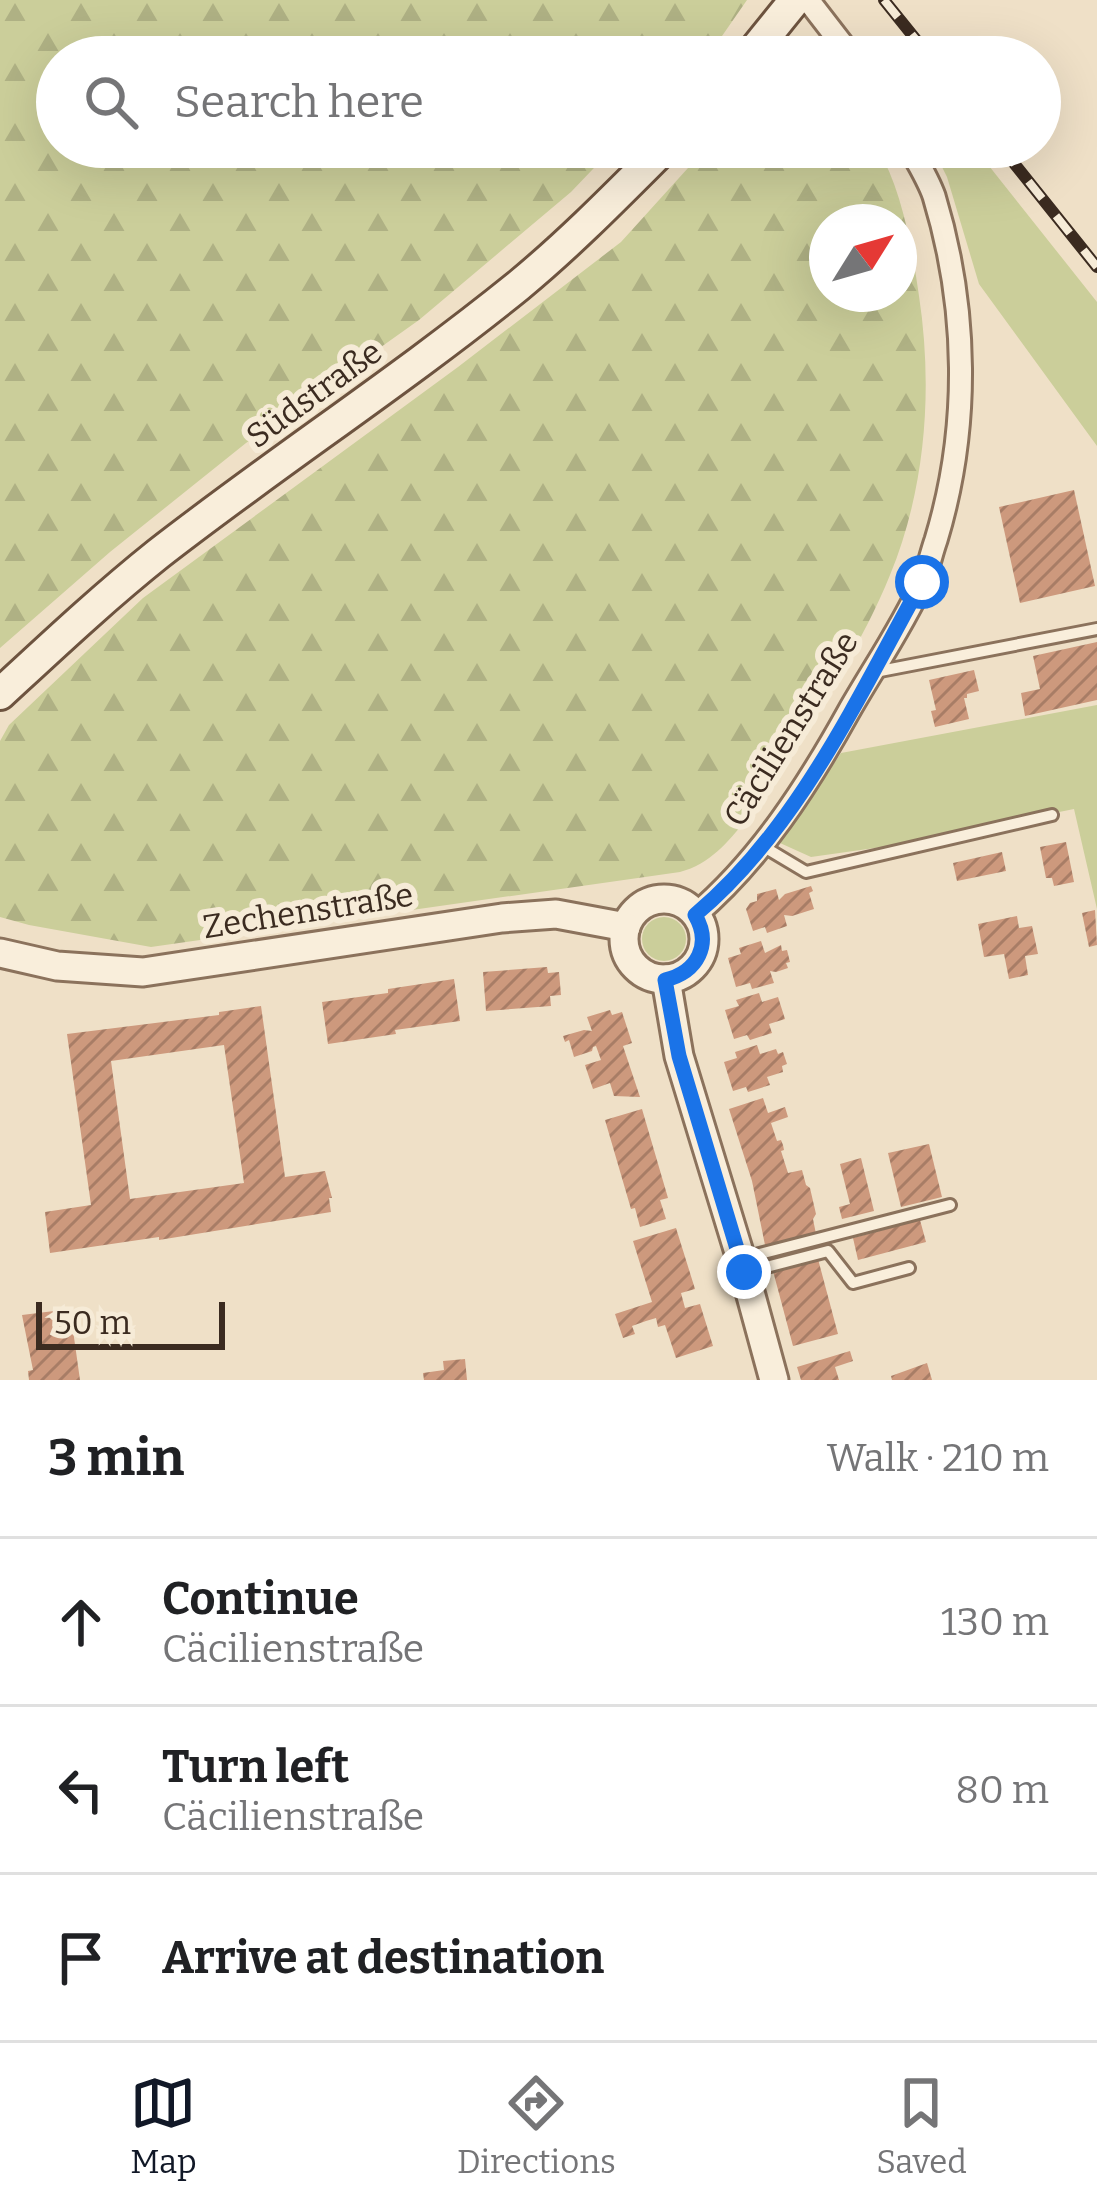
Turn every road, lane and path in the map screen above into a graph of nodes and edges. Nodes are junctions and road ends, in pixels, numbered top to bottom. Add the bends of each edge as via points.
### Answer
1 (794, 0) edge
2 (808, 0) edge
3 (767, 36) edge
4 (836, 36) edge
5 (644, 168) edge
6 (920, 168) edge
7 (1097, 629) edge
8 (872, 673) junction
9 (0, 694) edge
10 (1052, 814) dead end
11 (761, 845) junction
12 (695, 915) junction
13 (626, 927) junction
14 (0, 953) edge
15 (665, 980) junction
16 (950, 1205) dead end
17 (742, 1266) junction
18 (909, 1268) dead end
19 (773, 1380) edge

1 - 3 main road
2 - 4 street
5 - 9 main road, Südstraße via 521,283 156,556
6 - 8 street, Cäcilienstraße via 955,284 959,431 922,582
7 - 8 lane
8 - 11 street, Cäcilienstraße
10 - 11 lane via 806,872
11 - 12 street, Cäcilienstraße
12 - 13 street via 657,900
12 - 15 street via 704,938 697,962
13 - 14 street, Zechenstraße via 556,914 502,918 143,972
13 - 15 street via 632,964
15 - 17 street via 679,1056
16 - 17 lane
17 - 18 lane via 828,1251 853,1283
17 - 19 street

